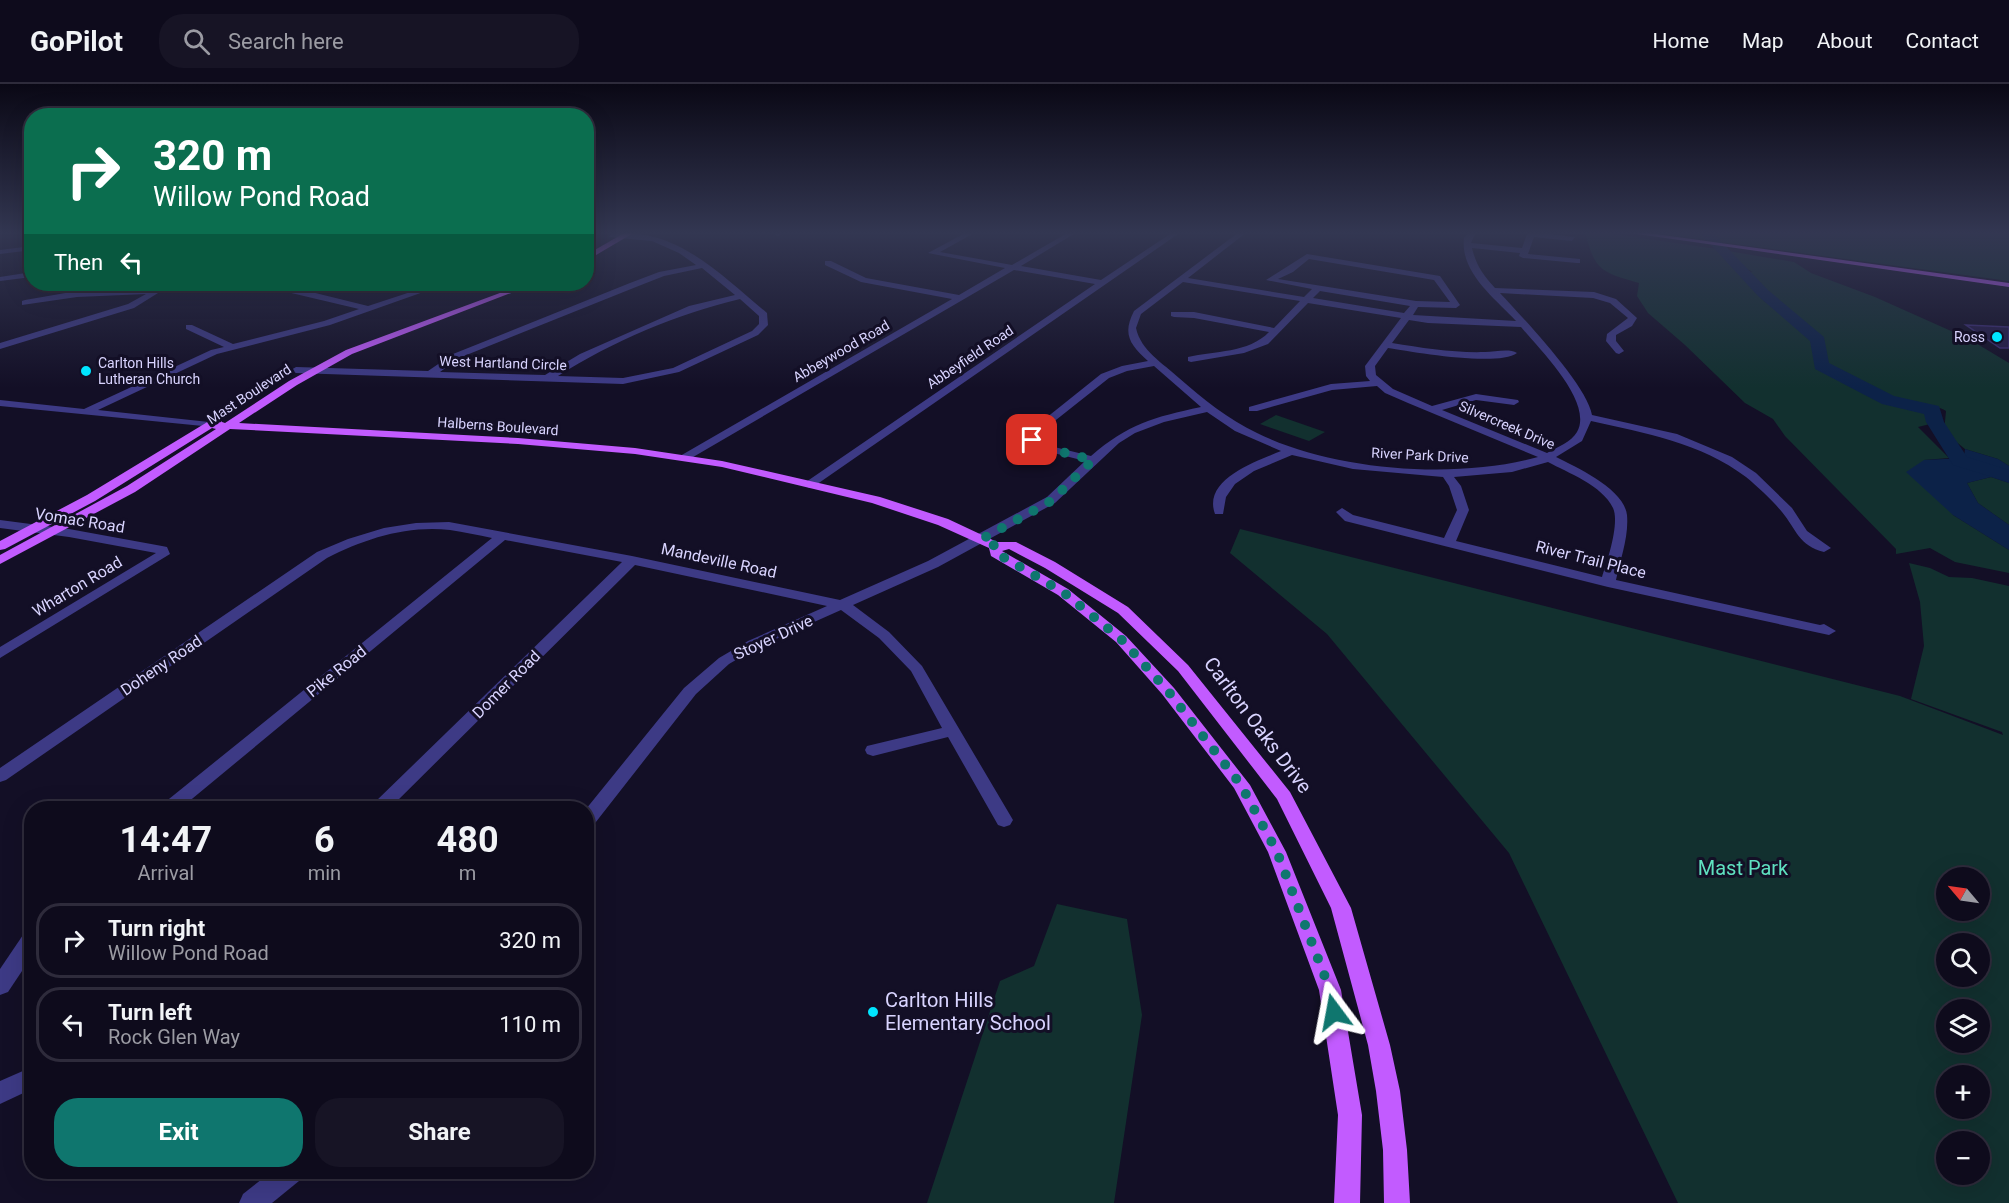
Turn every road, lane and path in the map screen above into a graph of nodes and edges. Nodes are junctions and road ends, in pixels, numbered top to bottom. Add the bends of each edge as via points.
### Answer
1 (635, 284) edge
2 (726, 284) edge
3 (886, 284) edge
4 (982, 284) edge
5 (1100, 284) edge
6 (1174, 284) edge
7 (1212, 284) edge
8 (1295, 284) edge
9 (1441, 284) edge
10 (1486, 284) edge
11 (1970, 284) edge
12 (1318, 288) junction
13 (2009, 290) edge
14 (157, 291) joint
15 (294, 291) edge
16 (421, 291) edge
17 (491, 291) edge
18 (501, 291) edge
19 (1490, 291) junction
20 (741, 296) junction
21 (959, 298) junction
22 (1306, 300) junction
23 (25, 303) dead end
24 (1416, 304) junction
25 (368, 309) junction
26 (1174, 314) dead end
27 (1405, 317) junction
28 (1524, 324) junction
29 (189, 327) dead end
30 (1277, 331) junction
31 (1384, 345) junction
32 (0, 346) edge
33 (232, 346) junction
34 (1619, 351) dead end
35 (1512, 353) dead end
36 (1191, 359) dead end
37 (1157, 363) junction
38 (296, 370) junction
39 (314, 370) junction
40 (431, 374) junction
41 (548, 378) junction
42 (1377, 383) junction
43 (1515, 402) dead end
44 (0, 403) edge
45 (1207, 409) junction
46 (1253, 409) dead end
47 (1432, 409) junction
48 (86, 412) junction
49 (1587, 417) junction
50 (209, 425) junction
51 (229, 426) junction
52 (1291, 451) junction
53 (684, 458) junction
54 (1548, 458) junction
55 (1093, 460) junction
56 (1446, 473) junction
57 (809, 484) junction
58 (1219, 511) dead end
59 (1342, 512) dead end
60 (0, 524) edge
61 (33, 529) junction
62 (55, 531) junction
63 (502, 534) junction
64 (989, 542) junction
65 (1448, 543) junction
66 (0, 546) edge
67 (1824, 548) dead end
68 (155, 549) joint
69 (322, 555) joint
70 (0, 560) edge
71 (632, 560) junction
72 (1608, 583) junction
73 (844, 605) junction
74 (1824, 628) dead end
75 (0, 652) edge
76 (951, 731) junction
77 (873, 750) dead end
78 (0, 776) edge
79 (178, 801) edge
80 (387, 801) edge
81 (594, 812) edge
82 (1004, 820) dead end
83 (24, 950) edge
84 (0, 986) edge
85 (24, 1081) edge
86 (0, 1093) edge
87 (281, 1179) edge
88 (252, 1203) edge
89 (1347, 1203) edge
90 (1397, 1203) edge

1 - 40 street via 456,356
2 - 20 street
3 - 21 street
4 - 21 street, Abbeywood Road
5 - 57 street, Abbeyfield Road
6 - 37 street, River Park Drive via 1142,309 1132,323 1137,345
7 - 22 street
8 - 12 street
9 - 24 street via 1456,305
10 - 19 street
11 - 13 main road
12 - 22 street
12 - 24 street
14 - 23 street via 64,296
14 - 32 street via 123,309
15 - 25 street
16 - 25 street
17 - 38 main road, Mast Boulevard via 361,338
18 - 39 main road, Mast Boulevard via 370,343
19 - 28 street
19 - 34 street via 1594,295 1613,301 1633,318 1612,334 1611,341
20 - 41 street via 682,313 583,356
20 - 41 street, West Hartland Circle via 764,315 763,325 676,370 614,381
21 - 53 street, Abbeywood Road
22 - 27 street
22 - 30 street
24 - 27 street
25 - 33 street
26 - 30 street
27 - 28 street
27 - 31 street
28 - 49 street via 1578,392 1586,405
29 - 33 street
30 - 36 street via 1257,347
31 - 35 street via 1437,352
31 - 42 street via 1369,369
33 - 48 street
37 - 45 street, River Park Drive
37 - 55 street via 1105,376 1032,434 1038,446
38 - 39 street, West Hartland Circle
38 - 50 main road, Mast Boulevard
39 - 40 street, West Hartland Circle
39 - 51 main road, Mast Boulevard
40 - 41 street, West Hartland Circle
42 - 46 street via 1331,387
42 - 47 street, Silvercreek Drive via 1389,392
43 - 47 street via 1476,397
44 - 48 street, Halberns Boulevard
45 - 52 street, River Park Drive via 1248,434
45 - 55 street, Stoyer Drive via 1140,427
47 - 54 street, Silvercreek Drive
48 - 50 street, Halberns Boulevard
49 - 54 street, River Park Drive via 1585,428 1575,441
49 - 67 street via 1673,436 1728,459 1788,511 1802,534
50 - 51 main road, Halberns Boulevard
50 - 61 main road, Mast Boulevard via 100,493
51 - 53 main road, Halberns Boulevard via 518,441
51 - 62 main road, Mast Boulevard via 131,489
52 - 56 street, River Park Drive via 1371,468
52 - 58 street via 1236,478 1220,495
53 - 57 main road, Halberns Boulevard
54 - 56 street, River Park Drive via 1496,470
54 - 72 street, Silvercreek Drive via 1592,480 1612,495 1619,507 1622,518
55 - 64 street, Stoyer Drive via 1051,501
56 - 65 street via 1463,510
57 - 64 main road, Halberns Boulevard via 891,505
59 - 65 street, River Trail Place via 1349,518
60 - 61 street, Vomac Road
61 - 62 street, Vomac Road
61 - 66 main road, Mast Boulevard
62 - 68 street, Vomac Road
62 - 70 main road, Mast Boulevard
63 - 69 street, Mandeville Road via 449,526 409,527 366,536
63 - 71 street, Mandeville Road
63 - 79 street, Pike Road
64 - 73 street, Stoyer Drive
64 - 89 main road via 996,553 1063,592 1121,639 1168,691 1241,785 1272,842 1330,990 1350,1115
64 - 90 main road, Carlton Oaks Drive via 1011,545 1123,610 1183,668 1284,796 1341,908 1388,1091
65 - 72 street, River Trail Place
68 - 75 street, Wharton Road via 163,554 156,560
69 - 78 street, Doheny Road
71 - 73 street, Mandeville Road
71 - 80 street, Domer Road
72 - 74 street, River Trail Place via 1829,631
73 - 76 street, Mandeville Road via 884,636 917,669
73 - 81 street, Stoyer Drive via 753,644 708,674 690,691
76 - 77 street
76 - 82 street, Mandeville Road
83 - 84 street
85 - 86 street
87 - 88 street

